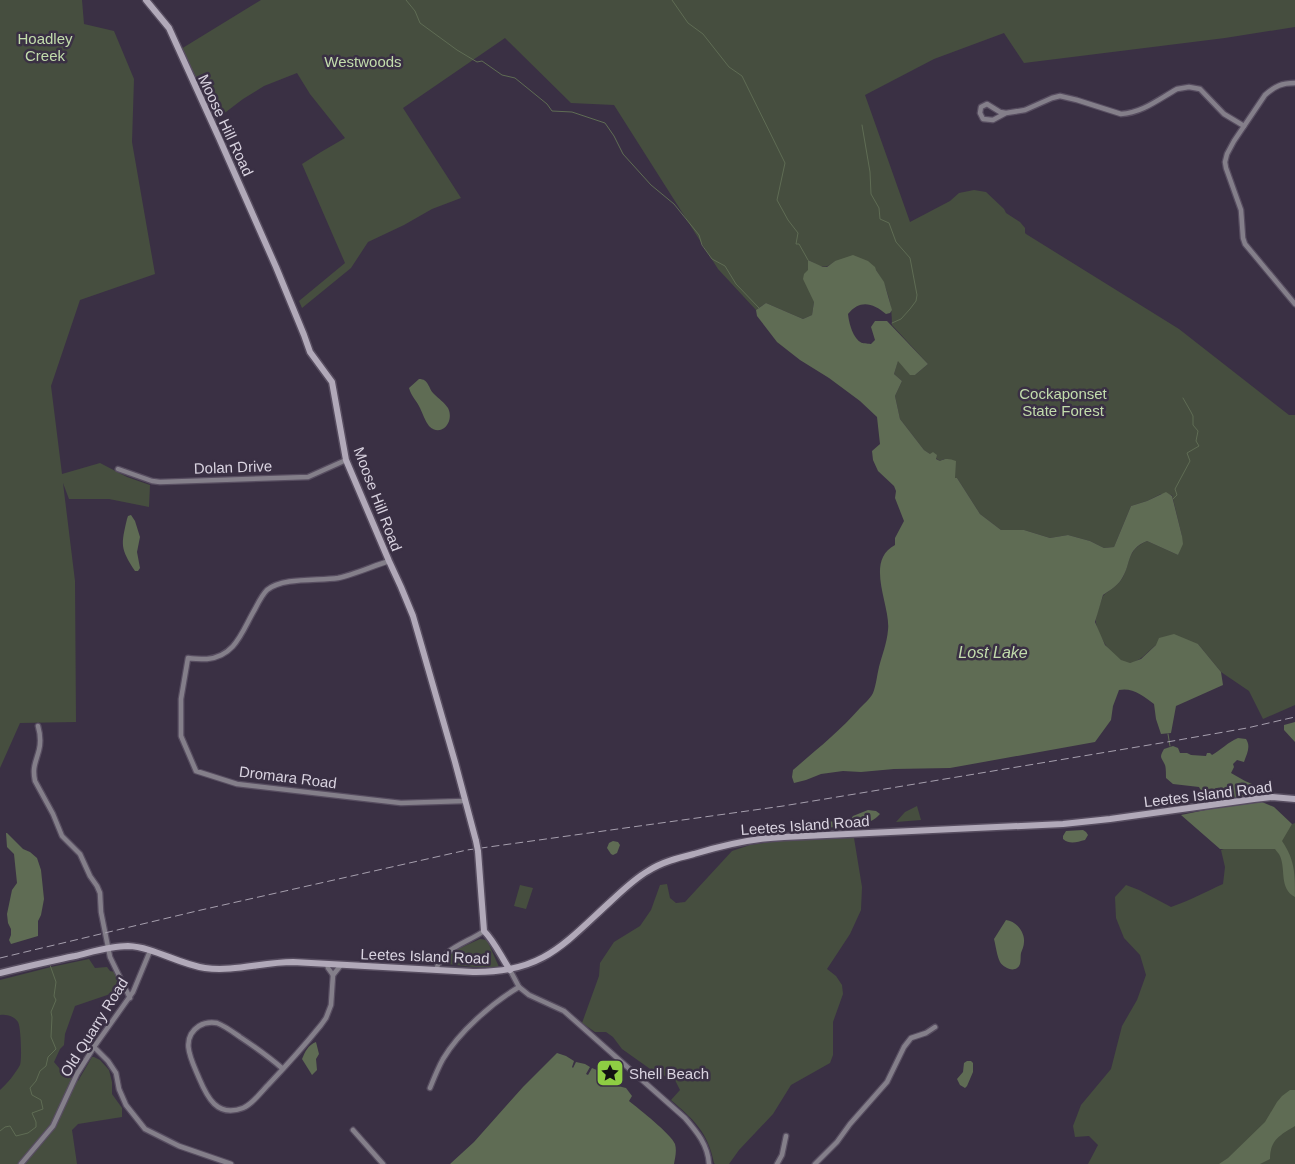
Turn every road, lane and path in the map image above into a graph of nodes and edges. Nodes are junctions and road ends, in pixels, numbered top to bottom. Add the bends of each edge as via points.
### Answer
1 (146, 0) edge
2 (1295, 83) edge
3 (1006, 113) junction
4 (1244, 126) junction
5 (1295, 304) edge
6 (346, 460) junction
7 (118, 469) dead end
8 (389, 561) junction
9 (38, 726) dead end
10 (1295, 799) edge
11 (464, 801) junction
12 (484, 931) junction
13 (109, 948) junction
14 (150, 951) junction
15 (327, 964) junction
16 (341, 965) junction
17 (436, 970) junction
18 (510, 970) junction
19 (0, 973) edge
20 (333, 975) junction
21 (519, 987) junction
22 (130, 998) junction
23 (935, 1027) dead end
24 (94, 1047) junction
25 (283, 1069) junction
26 (430, 1088) dead end
27 (353, 1130) dead end
28 (786, 1136) dead end
29 (21, 1164) edge
30 (231, 1164) edge
31 (383, 1164) edge
32 (709, 1164) edge
33 (776, 1164) edge
34 (814, 1164) edge

1 - 6 main road, Moose Hill Road via 169,28 265,241 310,352 332,382
2 - 4 street via 1281,84 1270,90
3 - 3 street via 993,120 985,120 980,110 989,104
3 - 4 street via 1025,110 1060,96 1129,114 1177,90 1192,87 1200,89 1224,114
4 - 5 street via 1226,154 1225,162 1241,210 1244,241
6 - 7 street, Dolan Drive via 308,478 160,482
6 - 8 main road, Moose Hill Road
8 - 11 main road, Moose Hill Road via 413,616
8 - 11 street, Dromara Road via 338,578 303,580 268,590 237,643 228,652 208,659 188,658 181,699 181,736 196,771 237,784 401,803
9 - 13 street via 40,748 34,778 62,836 80,854 97,886
10 - 18 main road, Leetes Island Road via 1254,798 1063,824 790,836 734,843 665,862 647,871 554,951 535,962
11 - 12 main road, Moose Hill Road, bridge via 478,851
12 - 17 street via 450,950
12 - 18 main road, Moose Hill Road
13 - 14 main road, Leetes Island Road via 128,946
13 - 19 main road, Leetes Island Road
13 - 22 street via 110,958
14 - 15 main road, Leetes Island Road via 212,968 279,962
14 - 22 street, Old Quarry Road
15 - 16 main road, Leetes Island Road
15 - 20 street
16 - 17 main road, Leetes Island Road
16 - 20 street
17 - 18 main road, Leetes Island Road
18 - 21 street
20 - 25 street via 331,1005 326,1018
21 - 26 street via 461,1034 443,1059
21 - 32 street via 564,1011 685,1118 704,1142
22 - 24 street, Old Quarry Road
23 - 34 street via 912,1038 904,1047 886,1082 837,1142
24 - 29 street, Old Quarry Road via 77,1074 53,1126
24 - 30 street via 116,1073 126,1105 145,1129 178,1146
25 - 25 street via 247,1106 224,1109 211,1101 205,1092 189,1053 188,1042 197,1027 211,1022 230,1030
27 - 31 street
28 - 33 street via 782,1155

